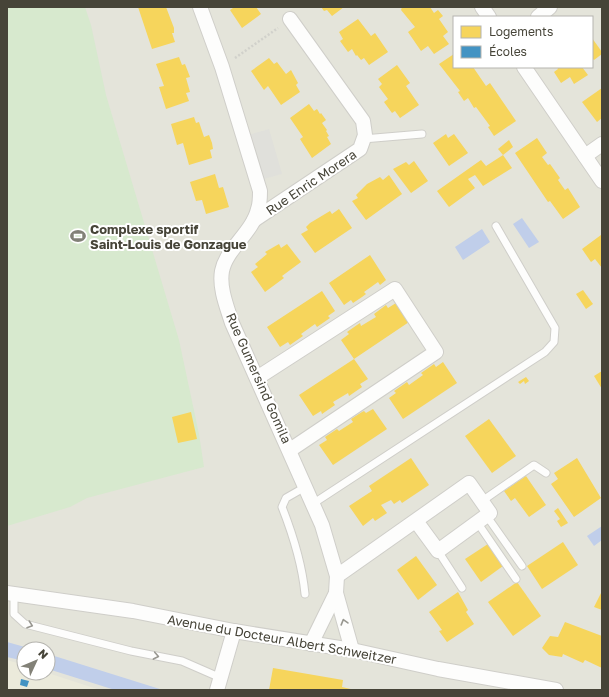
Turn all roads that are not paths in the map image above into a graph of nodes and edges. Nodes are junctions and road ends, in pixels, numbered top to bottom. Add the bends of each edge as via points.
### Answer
1 (200, 7) edge
2 (482, 7) edge
3 (550, 7) edge
4 (488, 16) edge
5 (539, 16) edge
6 (290, 19) road end
7 (525, 68) edge
8 (422, 134) dead end
9 (363, 139) junction
10 (602, 144) edge
11 (585, 156) junction
12 (602, 180) edge
13 (254, 220) junction
14 (496, 226) dead end
15 (257, 378) junction
16 (290, 450) junction
17 (546, 473) dead end
18 (307, 486) junction
19 (482, 502) junction
20 (314, 504) junction
21 (482, 519) junction
22 (416, 521) junction
23 (438, 551) junction
24 (522, 566) dead end
25 (337, 576) junction
26 (516, 579) dead end
27 (462, 588) dead end
28 (336, 593) junction
29 (10, 594) edge
30 (305, 594) dead end
31 (234, 631) junction
32 (311, 644) junction
33 (352, 650) junction
34 (219, 684) edge
35 (556, 690) edge

1 - 13 street, Rue Gumersind Gomila via 222,67 260,191
2 - 4 street
3 - 5 street
6 - 9 street, Rue Enric Morera via 363,121
7 - 11 street
8 - 9 lane
9 - 13 street, Rue Enric Morera via 360,149
10 - 11 street
11 - 12 street
13 - 15 street, Rue Gumersind Gomila via 233,249 222,270 223,293 232,323
14 - 20 lane via 555,328 554,342 545,352
15 - 16 street, Rue Gumersind Gomila
15 - 16 street via 396,289 436,352
16 - 18 street, Rue Gumersind Gomila
17 - 19 lane via 534,465
18 - 20 street, Rue Gumersind Gomila
18 - 30 lane via 286,498 282,507 295,543
19 - 21 street via 490,513
19 - 22 street via 469,483
20 - 25 street, Rue Gumersind Gomila
21 - 23 street
21 - 24 lane
21 - 26 lane
22 - 23 street
22 - 25 street
23 - 27 lane
25 - 28 street, Rue Gumersind Gomila
28 - 32 street, Rue Gumersind Gomila
33 -> 28 street, Rue Gumersind Gomila
29 - 31 street, Avenue du Docteur Albert Schweitzer via 133,611
29 -> 34 lane via 14,614 25,624 182,661
31 - 32 street, Avenue du Docteur Albert Schweitzer
31 - 34 street
32 - 33 street, Avenue du Docteur Albert Schweitzer
33 - 35 street, Avenue du Docteur Albert Schweitzer via 438,669

